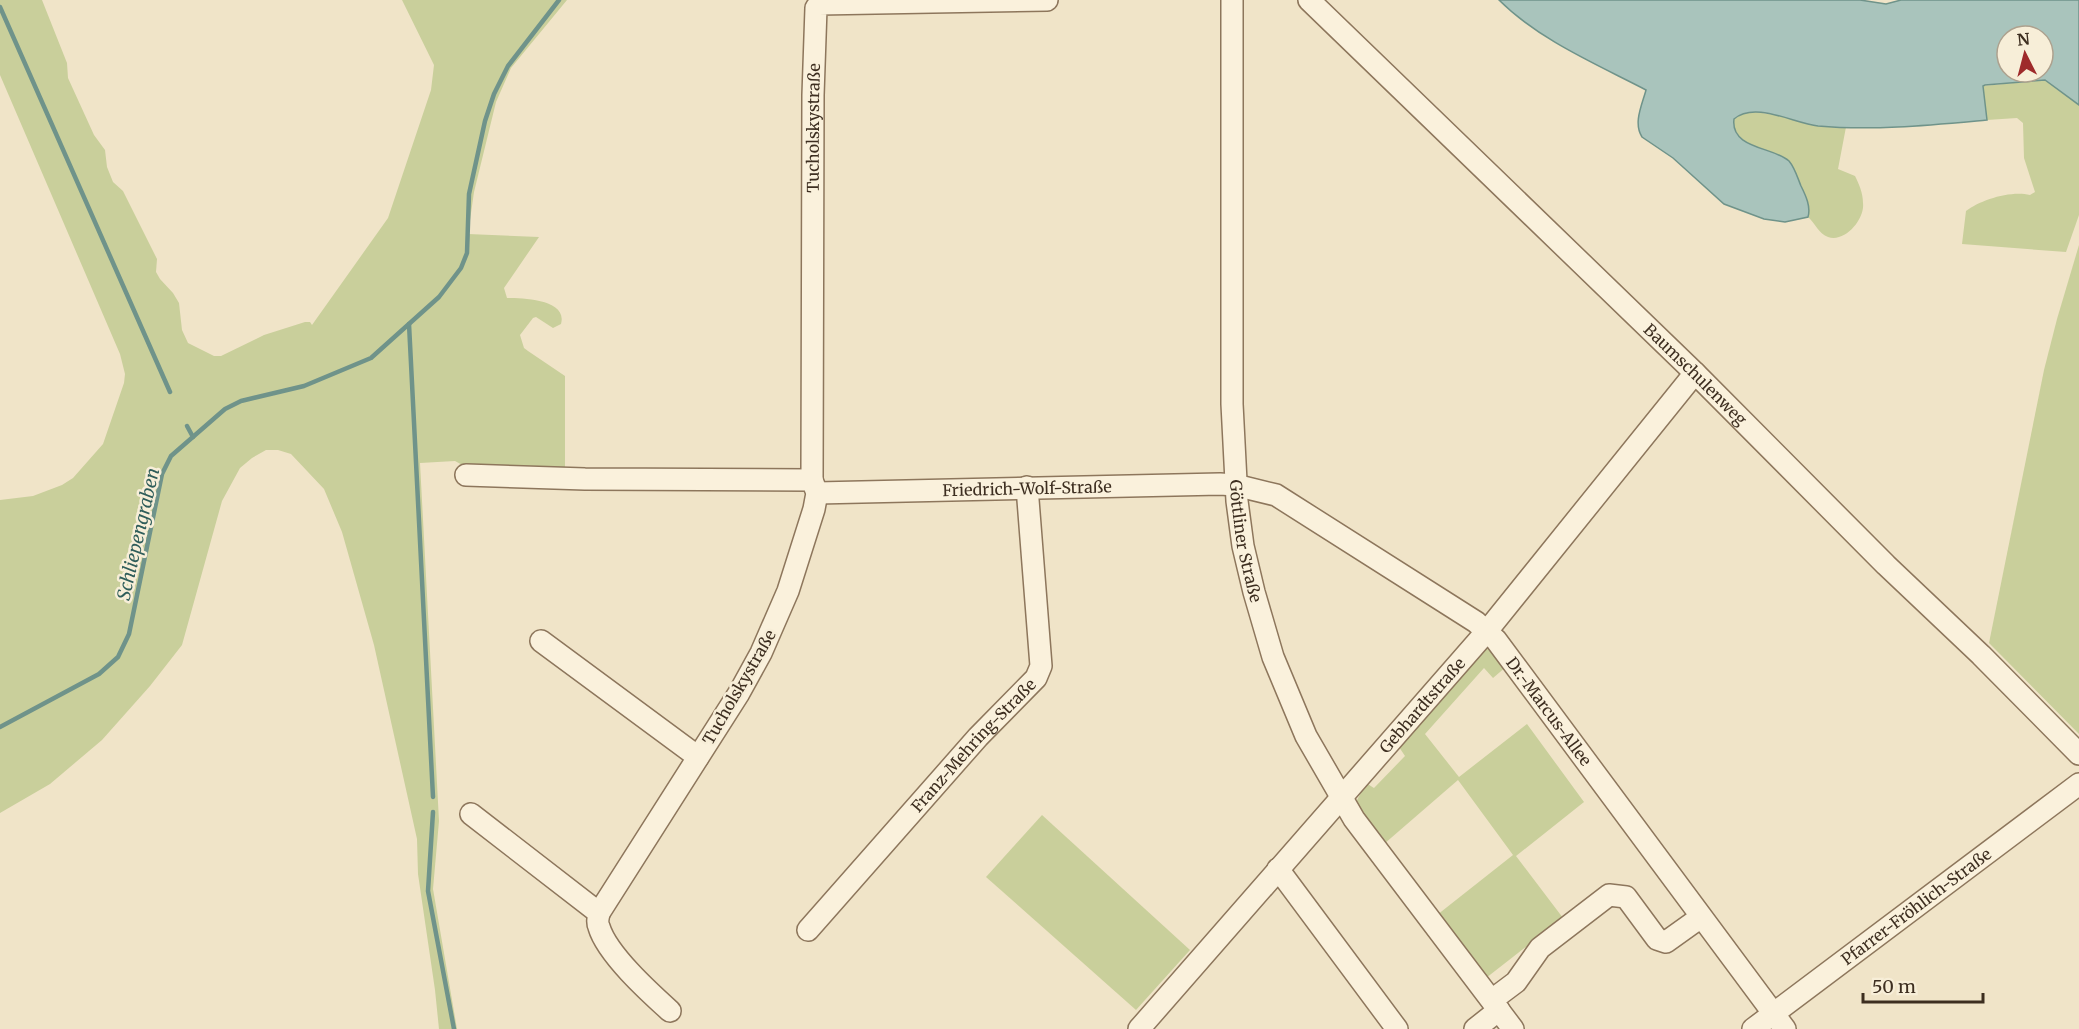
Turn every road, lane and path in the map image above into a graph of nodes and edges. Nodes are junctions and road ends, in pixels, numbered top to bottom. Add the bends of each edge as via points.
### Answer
1 (1047, 0) edge
2 (1232, 0) edge
3 (1309, 0) edge
4 (1695, 373) junction
5 (466, 476) dead end
6 (1235, 484) junction
7 (814, 486) junction
8 (1027, 487) junction
9 (1487, 631) junction
10 (541, 641) dead end
11 (2079, 753) edge
12 (698, 757) junction
13 (2079, 784) edge
14 (1342, 797) junction
15 (471, 814) dead end
16 (1278, 869) junction
17 (598, 913) junction
18 (1701, 917) junction
19 (808, 930) dead end
20 (1495, 1005) junction
21 (670, 1011) dead end
22 (1779, 1021) edge
23 (1139, 1029) edge
24 (1397, 1029) edge
25 (1475, 1029) edge
26 (1513, 1029) edge
27 (1753, 1029) edge

1 - 7 street, Tucholskystraße via 819,4 816,8
2 - 6 street, Göttliner Straße via 1231,361
3 - 4 street, Baumschulenweg
4 - 9 street, Gebhardtstraße
4 - 11 street, Baumschulenweg
5 - 7 street
6 - 8 street, Friedrich-Wolf-Straße
6 - 9 street, Dr.-Marcus-Allee via 1276,495
6 - 14 street, Göttliner Straße via 1244,546 1273,657 1306,736
7 - 8 street, Friedrich-Wolf-Straße
7 - 12 street, Tucholskystraße via 814,509 770,635
8 - 19 street, Franz-Mehring-Straße via 1041,666 1036,678 978,737
9 - 14 street, Gebhardtstraße
9 - 18 street, Dr.-Marcus-Allee
10 - 12 street, Tucholskystraße
12 - 17 street, Tucholskystraße
13 - 22 street, Pfarrer-Fröhlich-Straße
14 - 16 street, Gebhardtstraße
14 - 20 street, Göttliner Straße via 1354,819
15 - 17 street
16 - 23 street, Gebhardtstraße
16 - 24 street
17 - 21 street via 604,939 639,983
18 - 20 street via 1666,942 1657,939 1626,897 1609,895 1540,948
18 - 22 street, Dr.-Marcus-Allee
20 - 25 street
20 - 26 street, Göttliner Straße
22 - 27 street, Pfarrer-Fröhlich-Straße

